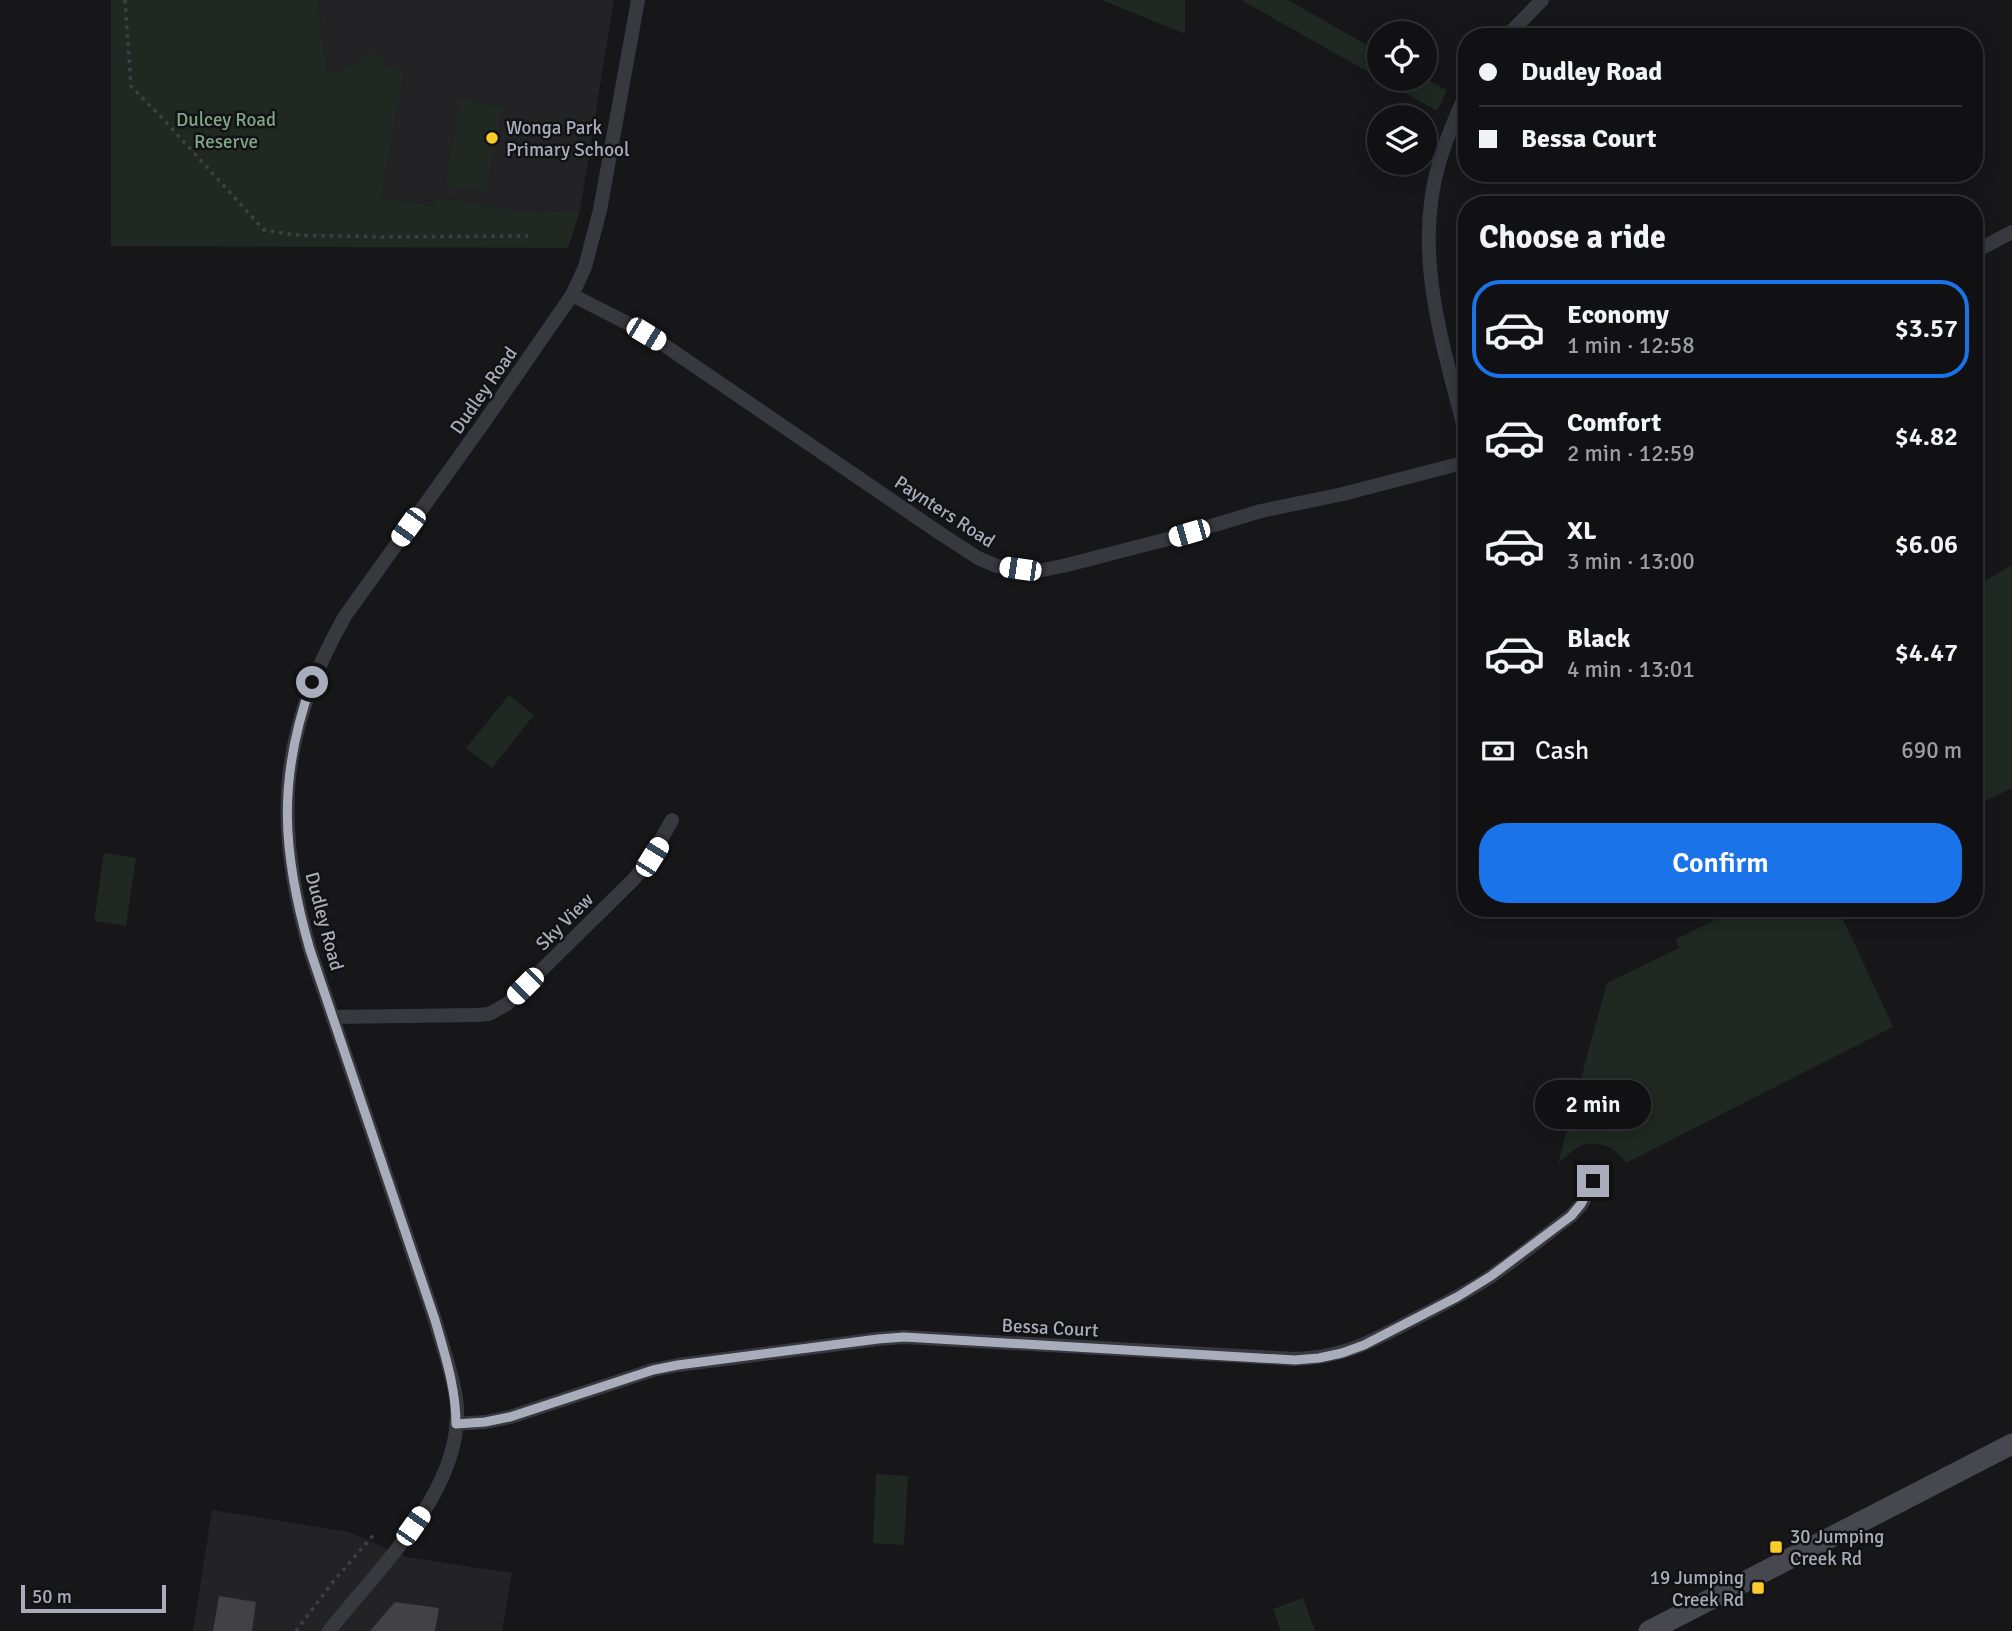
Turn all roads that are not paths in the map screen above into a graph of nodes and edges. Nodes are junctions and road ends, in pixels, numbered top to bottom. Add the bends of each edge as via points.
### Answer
1 (638, 0) edge
2 (1542, 0) edge
3 (1515, 28) edge
4 (1458, 111) edge
5 (2012, 232) edge
6 (1983, 247) edge
7 (572, 295) junction
8 (1458, 404) edge
9 (1458, 464) edge
10 (672, 820) dead end
11 (334, 1017) junction
12 (1593, 1181) dead end
13 (456, 1424) junction
14 (2012, 1444) edge
15 (329, 1631) edge
16 (1649, 1631) edge

1 - 7 street, Dudley Road via 600,210 585,267
2 - 3 street
4 - 8 street via 1438,165 1428,257
5 - 6 street
7 - 9 street, Paynters Road via 664,345 996,566 1043,570 1067,565 1261,511
7 - 11 street, Dudley Road via 345,616 301,713 288,775 290,855 298,908
10 - 11 street, Sky View via 634,879 497,1011
11 - 13 street, Dudley Road via 435,1320 452,1377
12 - 13 street, Bessa Court via 1571,1216 1491,1276 1364,1345 1319,1358 904,1337 678,1365 510,1417
13 - 15 street, Dudley Road via 451,1454 434,1493
14 - 16 main road

